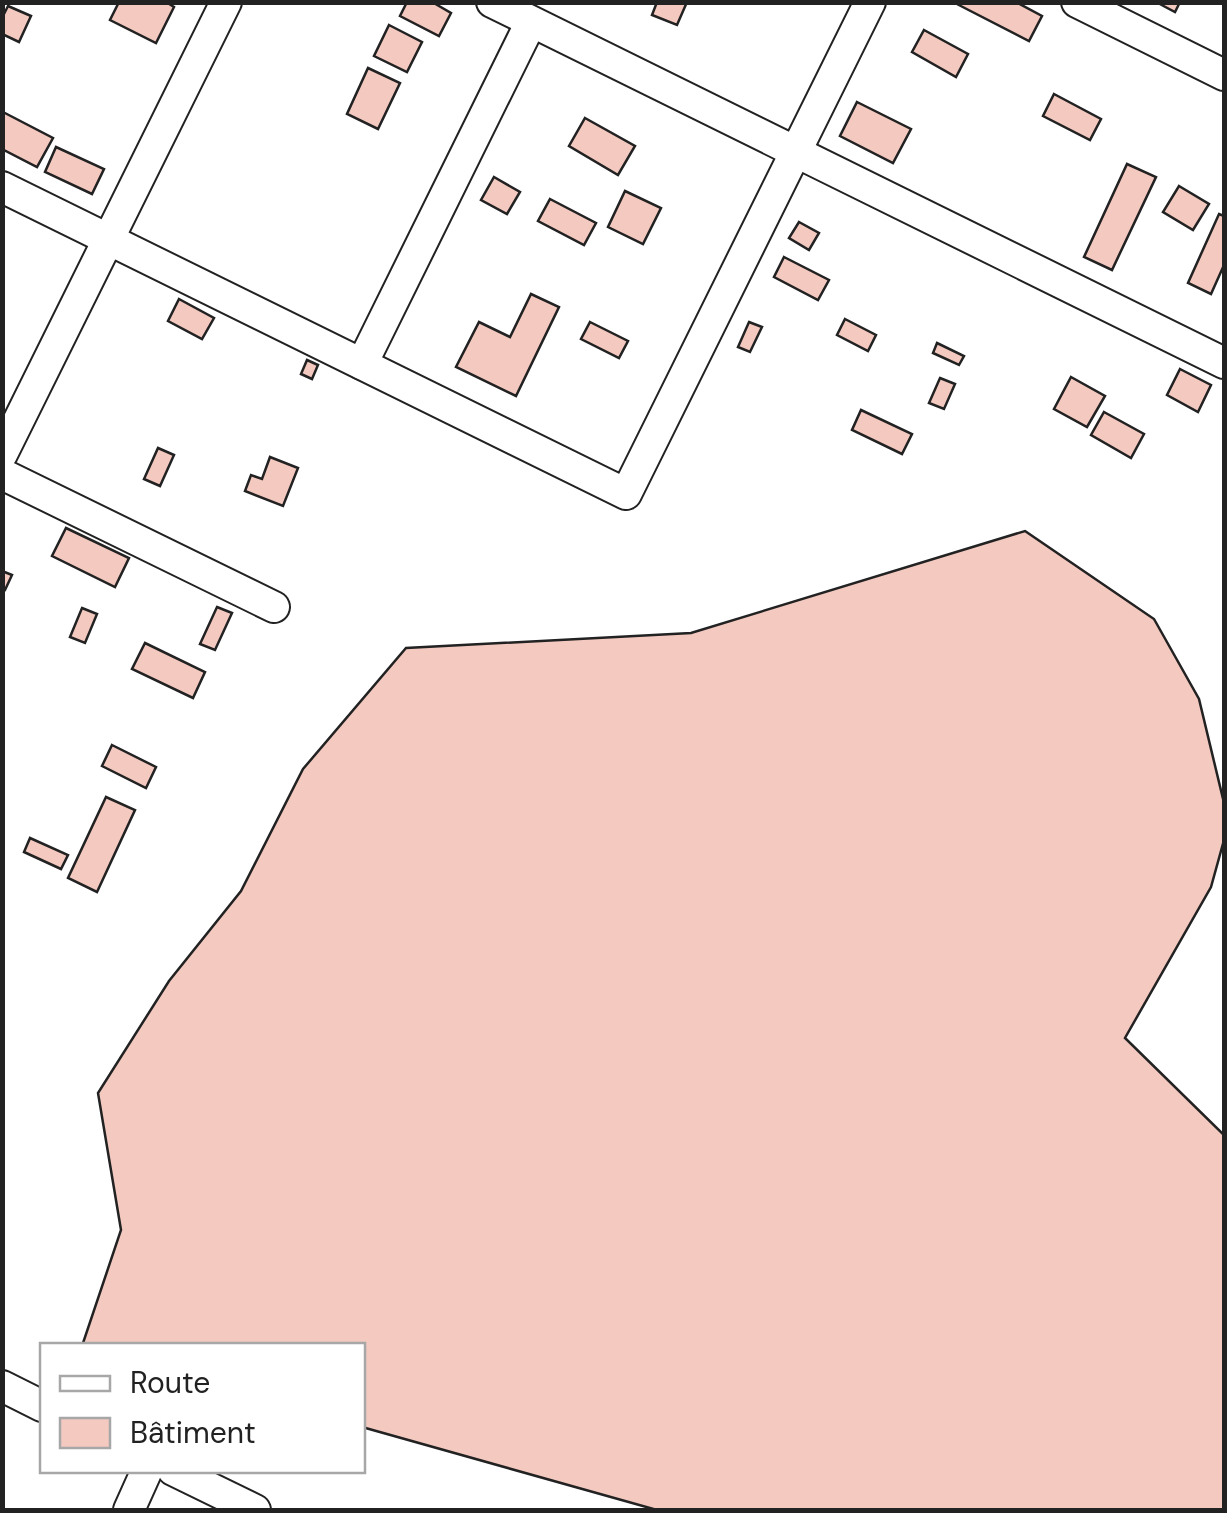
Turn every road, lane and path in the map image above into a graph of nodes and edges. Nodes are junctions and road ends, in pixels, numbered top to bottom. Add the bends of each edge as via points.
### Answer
1 (226, 2) edge
2 (492, 2) edge
3 (870, 2) edge
4 (1077, 2) edge
5 (531, 22) junction
6 (1224, 75) edge
7 (796, 152) junction
8 (2, 188) edge
9 (109, 240) junction
10 (1224, 363) edge
11 (362, 364) junction
12 (2, 454) edge
13 (2, 474) edge
14 (274, 608) dead end
15 (2, 1386) edge
16 (40, 1405) edge
17 (147, 1473) edge
18 (179, 1473) edge
19 (129, 1510) edge
20 (254, 1510) edge

1 - 9 street
2 - 5 street
3 - 7 street
4 - 6 street
5 - 7 street
5 - 11 street
7 - 10 street
7 - 11 street via 626,494
8 - 9 street
9 - 11 street
9 - 12 street
13 - 14 street
15 - 16 street
17 - 19 street
18 - 20 street

